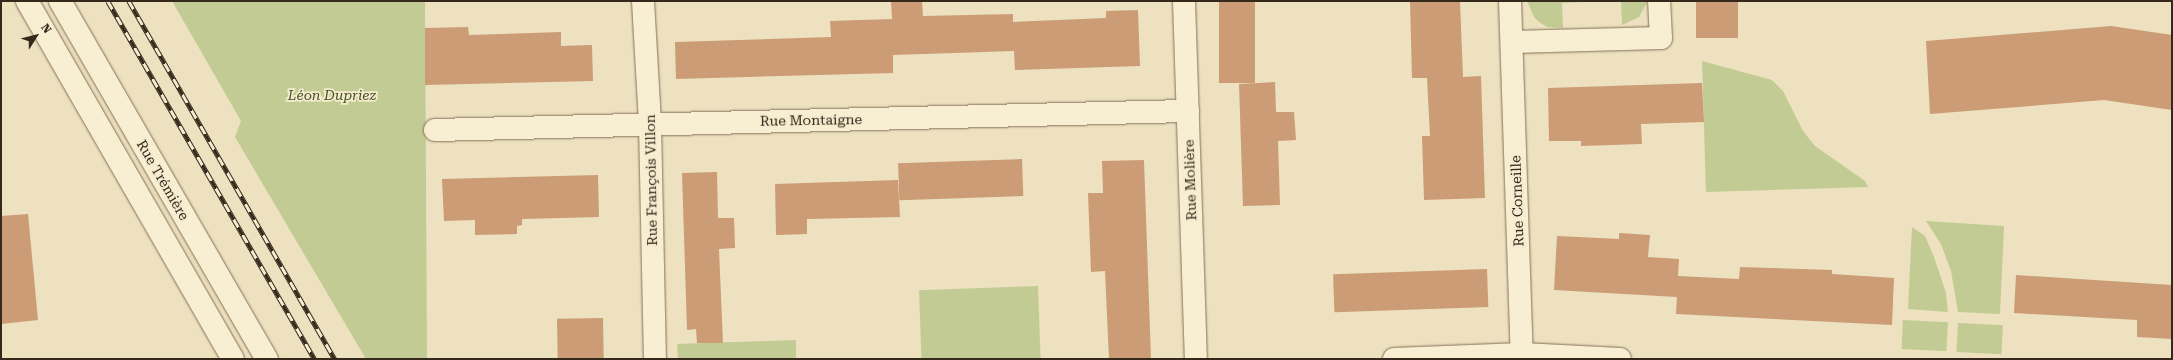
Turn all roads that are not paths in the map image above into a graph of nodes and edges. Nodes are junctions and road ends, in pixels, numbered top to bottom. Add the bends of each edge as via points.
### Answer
1 (27, 1) edge
2 (60, 1) edge
3 (643, 1) edge
4 (1184, 1) edge
5 (1510, 1) edge
6 (1659, 1) edge
7 (1512, 42) junction
8 (1188, 111) junction
9 (650, 124) junction
10 (435, 130) dead end
11 (1522, 356) edge
12 (233, 359) edge
13 (267, 359) edge
14 (655, 359) edge
15 (1196, 359) edge
16 (1394, 359) edge
17 (1620, 359) edge

1 - 12 street, Rue Trémière
2 - 13 street, Rue Trémière
3 - 9 street, Rue François Villon
4 - 8 street, Rue Molière
5 - 7 street, Rue Corneille
6 - 7 street via 1661,38
7 - 11 street, Rue Corneille
8 - 9 street, Rue Montaigne
8 - 15 street, Rue Molière
9 - 10 street, Rue Montaigne
9 - 14 street, Rue François Villon
11 - 16 street
11 - 17 street

